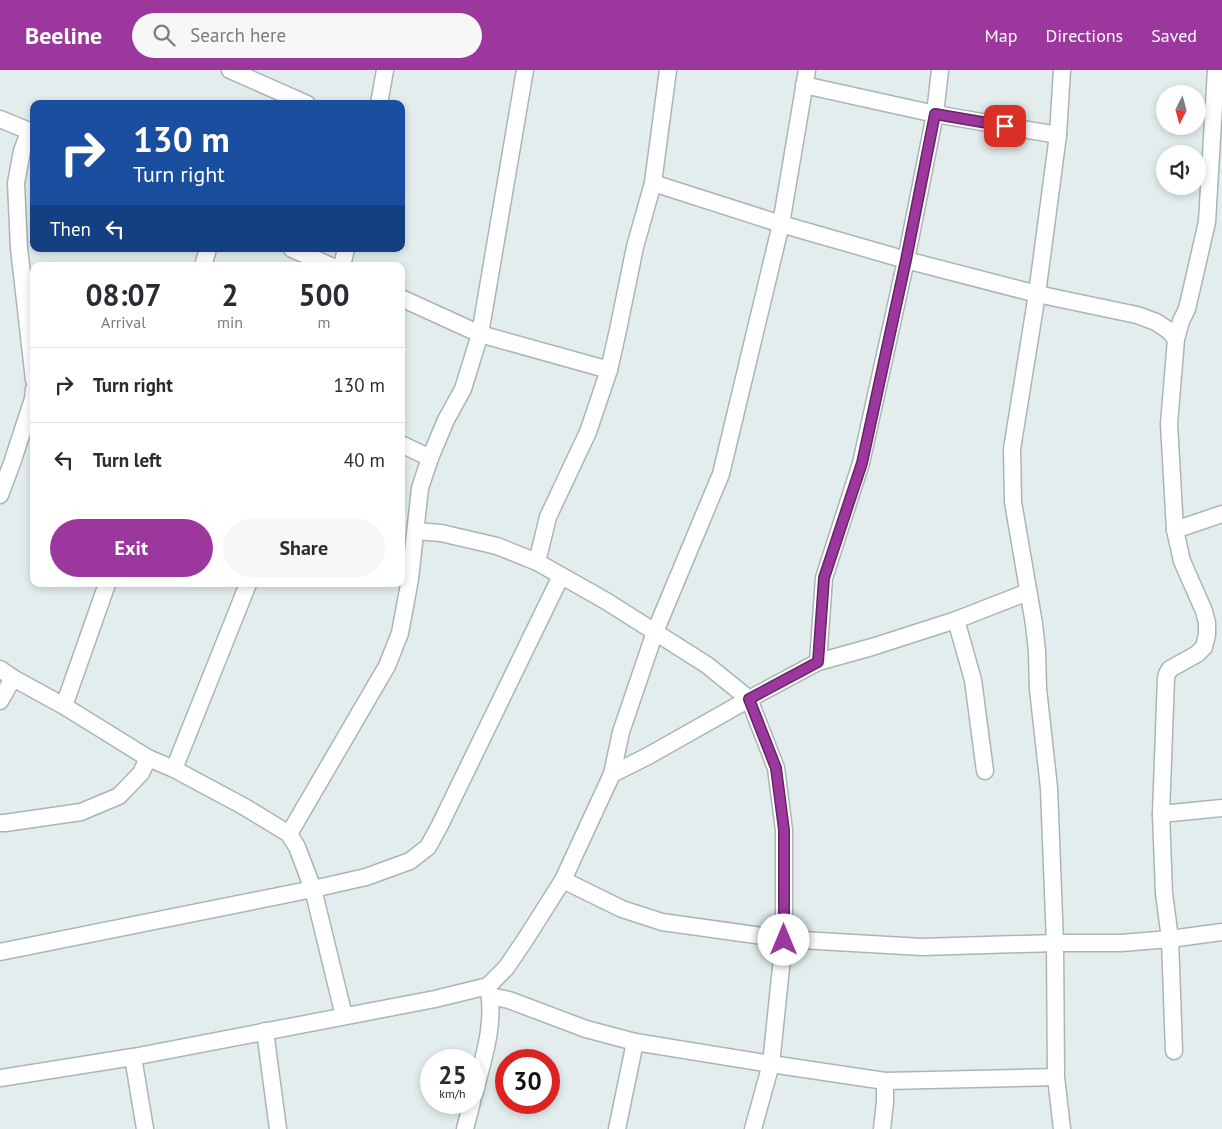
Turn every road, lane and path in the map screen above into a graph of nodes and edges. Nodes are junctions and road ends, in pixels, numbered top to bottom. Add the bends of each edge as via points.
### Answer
1 (230, 70) edge
2 (385, 70) edge
3 (525, 70) edge
4 (668, 70) edge
5 (940, 70) edge
6 (1062, 70) edge
7 (1216, 70) edge
8 (806, 77) edge
9 (298, 100) edge
10 (380, 100) edge
11 (935, 114) junction
12 (0, 119) edge
13 (30, 132) edge
14 (1058, 135) junction
15 (30, 137) edge
16 (653, 183) junction
17 (1214, 222) edge
18 (781, 224) junction
19 (299, 252) edge
20 (906, 260) junction
21 (322, 262) edge
22 (28, 293) edge
23 (1037, 294) junction
24 (405, 300) edge
25 (30, 322) edge
26 (480, 334) junction
27 (1176, 339) junction
28 (608, 370) junction
29 (30, 408) edge
30 (405, 446) edge
31 (430, 458) junction
32 (0, 495) edge
33 (1222, 514) edge
34 (1175, 530) junction
35 (416, 531) junction
36 (536, 562) junction
37 (561, 576) junction
38 (106, 587) edge
39 (247, 587) edge
40 (1028, 592) junction
41 (956, 620) junction
42 (655, 632) junction
43 (818, 662) junction
44 (6, 674) edge
45 (749, 699) junction
46 (0, 701) edge
47 (64, 706) junction
48 (148, 758) junction
49 (174, 769) junction
50 (985, 770) dead end
51 (612, 774) junction
52 (1222, 808) edge
53 (1161, 814) junction
54 (0, 823) edge
55 (289, 834) junction
56 (563, 880) junction
57 (313, 889) junction
58 (1222, 932) edge
59 (1170, 939) junction
60 (784, 940) junction
61 (1055, 943) junction
62 (0, 952) edge
63 (489, 991) junction
64 (344, 1016) junction
65 (265, 1031) junction
66 (635, 1042) junction
67 (485, 1051) edge
68 (1174, 1051) dead end
69 (133, 1057) junction
70 (771, 1064) junction
71 (1056, 1077) junction
72 (0, 1078) edge
73 (885, 1081) junction
74 (469, 1114) edge
75 (145, 1129) edge
76 (278, 1129) edge
77 (465, 1129) edge
78 (617, 1129) edge
79 (753, 1129) edge
80 (882, 1129) edge
81 (1062, 1129) edge

1 - 9 street
2 - 10 street
3 - 26 street
4 - 16 street
5 - 11 street
6 - 14 street
7 - 17 street
8 - 11 street
8 - 18 street
11 - 14 street
11 - 20 street
12 - 13 street
14 - 23 street
15 - 22 street via 22,151 16,184 19,248
16 - 18 street
16 - 28 street via 635,247
17 - 27 street
18 - 20 street
18 - 42 street via 721,474
19 - 21 street
20 - 23 street
20 - 43 street via 862,463 824,578
22 - 25 street
23 - 27 street via 1137,315 1156,322
23 - 40 street via 1012,449 1013,502
24 - 26 street
26 - 28 street
26 - 31 street via 462,389
27 - 34 street via 1169,424
28 - 36 street via 588,432 548,517
29 - 32 street
30 - 31 street
31 - 35 street via 420,488
33 - 34 street
34 - 53 street via 1182,561 1204,611 1207,635 1204,648 1167,674
35 - 36 street via 441,533 498,546
35 - 55 street via 400,633 387,666
36 - 37 street
37 - 42 street
37 - 57 street via 428,847 410,861 366,877
38 - 47 street
39 - 49 street
40 - 41 street
40 - 61 street via 1037,651 1049,788
41 - 43 street
41 - 50 street via 973,680
42 - 45 street via 706,665
42 - 51 street via 621,732
43 - 45 street
44 - 46 street
44 - 47 street
45 - 51 street
45 - 60 street via 776,768 784,830
47 - 48 street
48 - 49 street
48 - 54 street via 120,796 81,812
49 - 55 street
51 - 56 street
52 - 53 street
53 - 59 street via 1164,893
55 - 57 street
56 - 60 street via 622,909 662,922
56 - 63 street
57 - 62 street
57 - 64 street
58 - 59 street
59 - 61 street
59 - 68 street
60 - 61 street via 922,947
60 - 70 street
61 - 71 street
63 - 64 street
63 - 66 street via 586,1029
63 - 67 street via 491,1017
64 - 65 street
65 - 69 street
65 - 76 street
66 - 70 street
66 - 78 street
69 - 72 street
69 - 75 street
70 - 73 street
70 - 79 street
71 - 73 street
71 - 81 street
73 - 80 street
74 - 77 street

